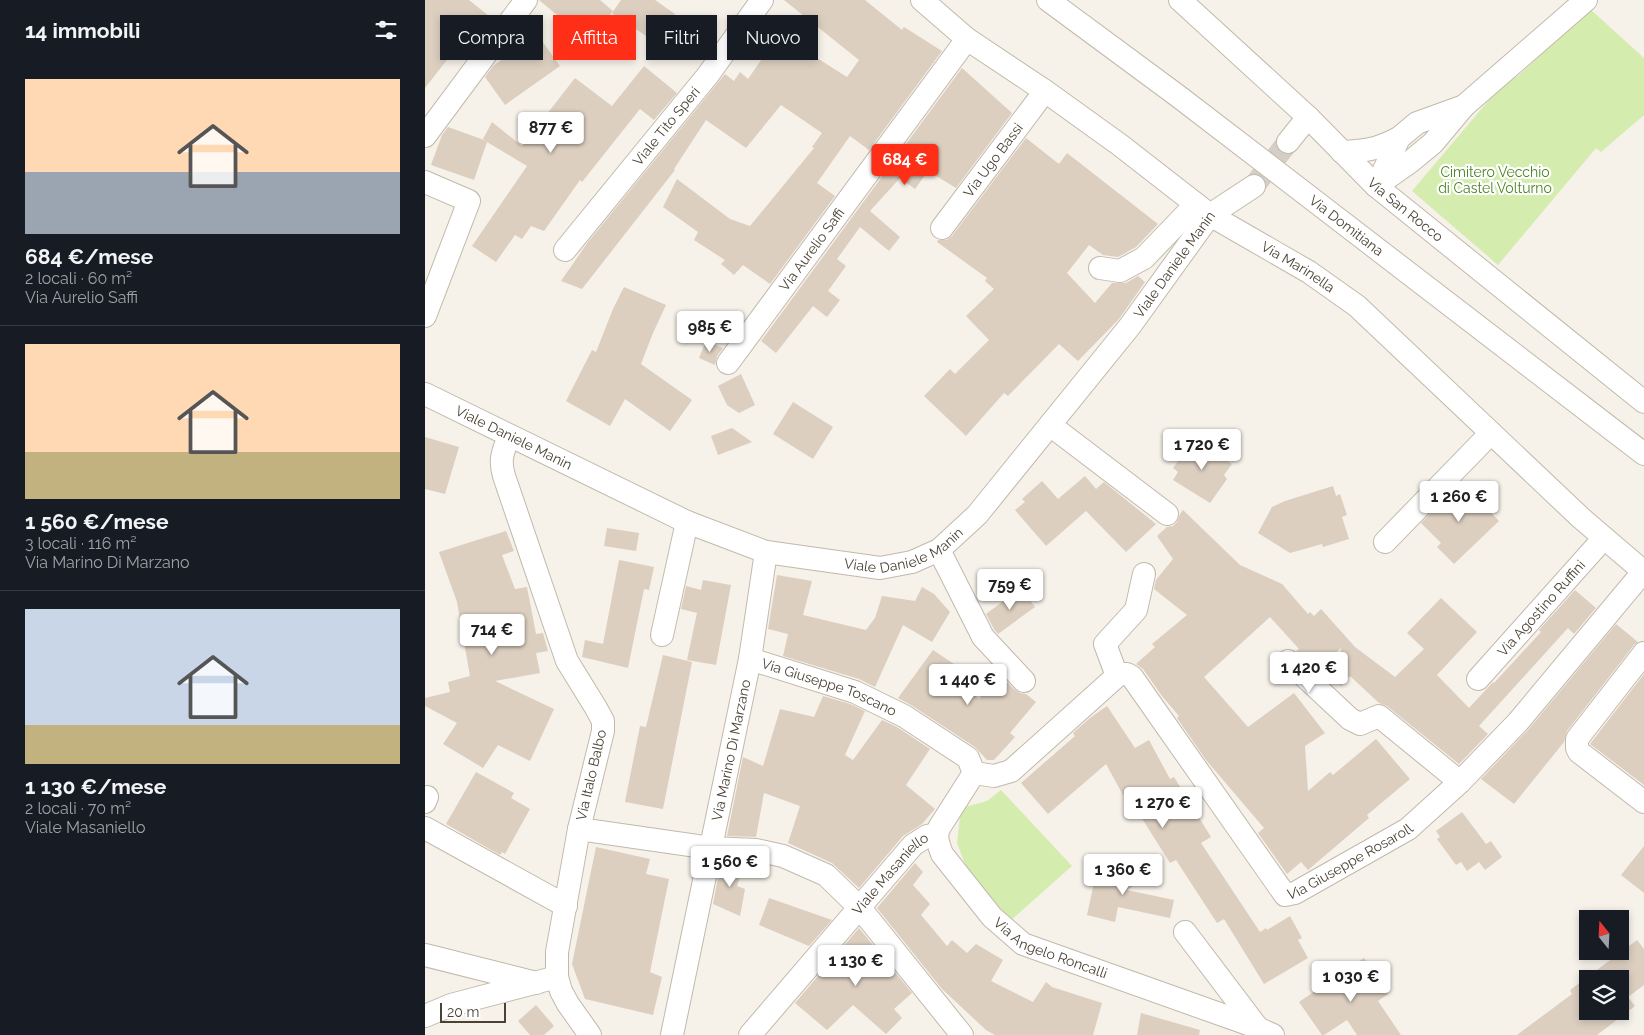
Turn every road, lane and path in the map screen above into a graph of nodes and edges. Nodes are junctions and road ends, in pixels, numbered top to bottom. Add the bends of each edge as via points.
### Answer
1 (526, 0) edge
2 (761, 0) edge
3 (922, 0) edge
4 (1048, 0) edge
5 (1180, 0) edge
6 (1586, 0) edge
7 (967, 39) junction
8 (1045, 91) junction
9 (1464, 106) junction
10 (1307, 117) junction
11 (425, 136) edge
12 (1399, 138) junction
13 (1288, 142) tunnel mouth
14 (1342, 152) junction
15 (425, 182) edge
16 (1254, 186) tunnel mouth
17 (1376, 186) junction
18 (1203, 209) junction
19 (941, 228) dead end
20 (565, 250) dead end
21 (1100, 268) dead end
22 (425, 316) edge
23 (728, 363) dead end
24 (425, 394) edge
25 (1644, 402) edge
26 (1050, 425) junction
27 (1491, 433) junction
28 (509, 436) junction
29 (1644, 454) edge
30 (1167, 514) dead end
31 (687, 522) junction
32 (1604, 538) junction
33 (1385, 542) dead end
34 (939, 550) junction
35 (766, 552) junction
36 (1643, 572) edge
37 (1144, 574) dead end
38 (662, 635) dead end
39 (1644, 653) edge
40 (749, 659) junction
41 (1288, 661) dead end
42 (1117, 676) junction
43 (1478, 679) dead end
44 (1024, 681) dead end
45 (974, 773) junction
46 (1460, 782) junction
47 (1644, 802) edge
48 (425, 828) edge
49 (579, 829) junction
50 (937, 834) junction
51 (711, 848) junction
52 (566, 906) junction
53 (860, 908) junction
54 (1185, 932) dead end
55 (425, 956) edge
56 (547, 980) junction
57 (425, 1016) edge
58 (1265, 1031) edge
59 (587, 1034) edge
60 (672, 1035) edge
61 (750, 1035) edge
62 (961, 1035) edge

1 - 11 street
2 - 20 street, Viale Tito Speri via 708,75
3 - 7 street, Via Marinella
4 - 29 street, Via Domitiana
5 - 10 street, Via San Rocco
6 - 9 street
7 - 8 street, Via Marinella
7 - 23 street, Via Aurelio Saffi
8 - 18 street, Via Marinella
8 - 19 street, Via Ugo Bassi
9 - 12 street via 1417,123
9 - 17 street via 1433,143
10 - 13 street
10 - 14 street, Via San Rocco
12 - 14 street via 1379,148
12 - 17 street
14 - 17 street, Via San Rocco
15 - 22 street via 469,201
16 - 18 street, Viale Daniele Manin
17 - 25 street, Via San Rocco
18 - 21 street via 1144,258 1120,271
18 - 26 street, Viale Daniele Manin via 1130,326
18 - 27 street, Via Marinella via 1309,272 1357,306
24 - 28 street, Viale Daniele Manin
26 - 30 street
26 - 34 street, Viale Daniele Manin via 977,515
27 - 32 street, Via Marinella
27 - 33 street
28 - 31 street, Viale Daniele Manin
28 - 49 street, Via Italo Balbo via 502,453 504,476 567,661 603,722
31 - 35 street, Viale Daniele Manin
31 - 38 street
32 - 36 street, Via Marinella
32 - 43 street, Via Agostino Ruffini
34 - 35 street, Viale Daniele Manin via 912,562 880,568
34 - 44 street via 983,637
35 - 40 street, Via Marino Di Marzano
36 - 46 street, Via Giuseppe Rosaroll via 1518,722
37 - 42 street via 1136,610 1105,644
39 - 47 street via 1576,743 1579,752
40 - 45 street, Via Giuseppe Toscano via 855,692 904,716 968,758
40 - 51 street, Via Marino Di Marzano
41 - 46 street via 1349,719 1361,724 1379,716
42 - 45 street via 1011,771 993,776
42 - 46 street, Via Giuseppe Rosaroll via 1127,674 1132,677 1285,895 1322,879 1408,829
45 - 50 street
48 - 52 street
49 - 51 street
49 - 52 street, Via Italo Balbo
50 - 53 street, Viale Masaniello via 913,845
50 - 58 street, Via Angelo Roncalli via 943,854 991,917 1023,944
51 - 53 street via 756,850 783,856 826,875
51 - 60 street, Via Marino Di Marzano
52 - 56 street, Via Italo Balbo via 557,952
53 - 61 street, Viale Masaniello
53 - 62 street
54 - 58 street
55 - 56 street
56 - 57 street via 451,1005
56 - 59 street, Via Italo Balbo via 561,991

